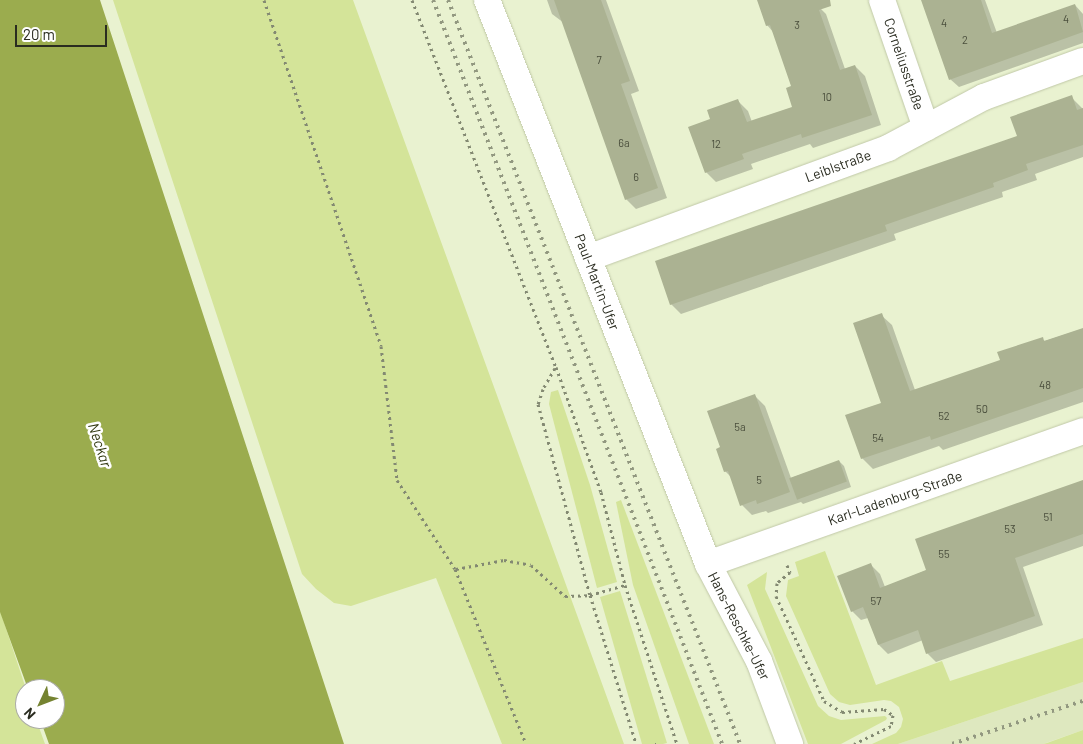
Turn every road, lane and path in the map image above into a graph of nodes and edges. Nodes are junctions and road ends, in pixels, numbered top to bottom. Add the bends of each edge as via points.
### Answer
1 (264, 0) edge
2 (412, 0) edge
3 (487, 0) edge
4 (882, 0) edge
5 (1083, 61) edge
6 (926, 128) junction
7 (588, 258) junction
8 (556, 367) junction
9 (1083, 431) edge
10 (708, 564) junction
11 (456, 569) junction
12 (625, 585) junction
13 (590, 595) junction
14 (776, 596) dead end
15 (526, 744) edge
16 (636, 744) edge
17 (677, 744) edge
18 (790, 744) edge
19 (854, 744) edge

1 - 11 path via 381,346 397,480
2 - 8 path
3 - 7 street, Paul-Martin-Ufer
4 - 6 street, Corneliusstraße
5 - 6 street, Leiblstraße via 984,97
6 - 7 street, Leiblstraße via 888,148
7 - 10 street, Paul-Martin-Ufer
8 - 12 path via 601,492
8 - 13 path via 538,404
9 - 10 street, Karl-Ladenburg-Straße
10 - 18 street, Hans-Reschke-Ufer via 759,661
11 - 13 path via 504,560 531,564 565,596
11 - 15 path
12 - 13 path
12 - 17 path
13 - 16 path
14 - 19 path via 824,702 842,712 884,709 893,715 891,726

